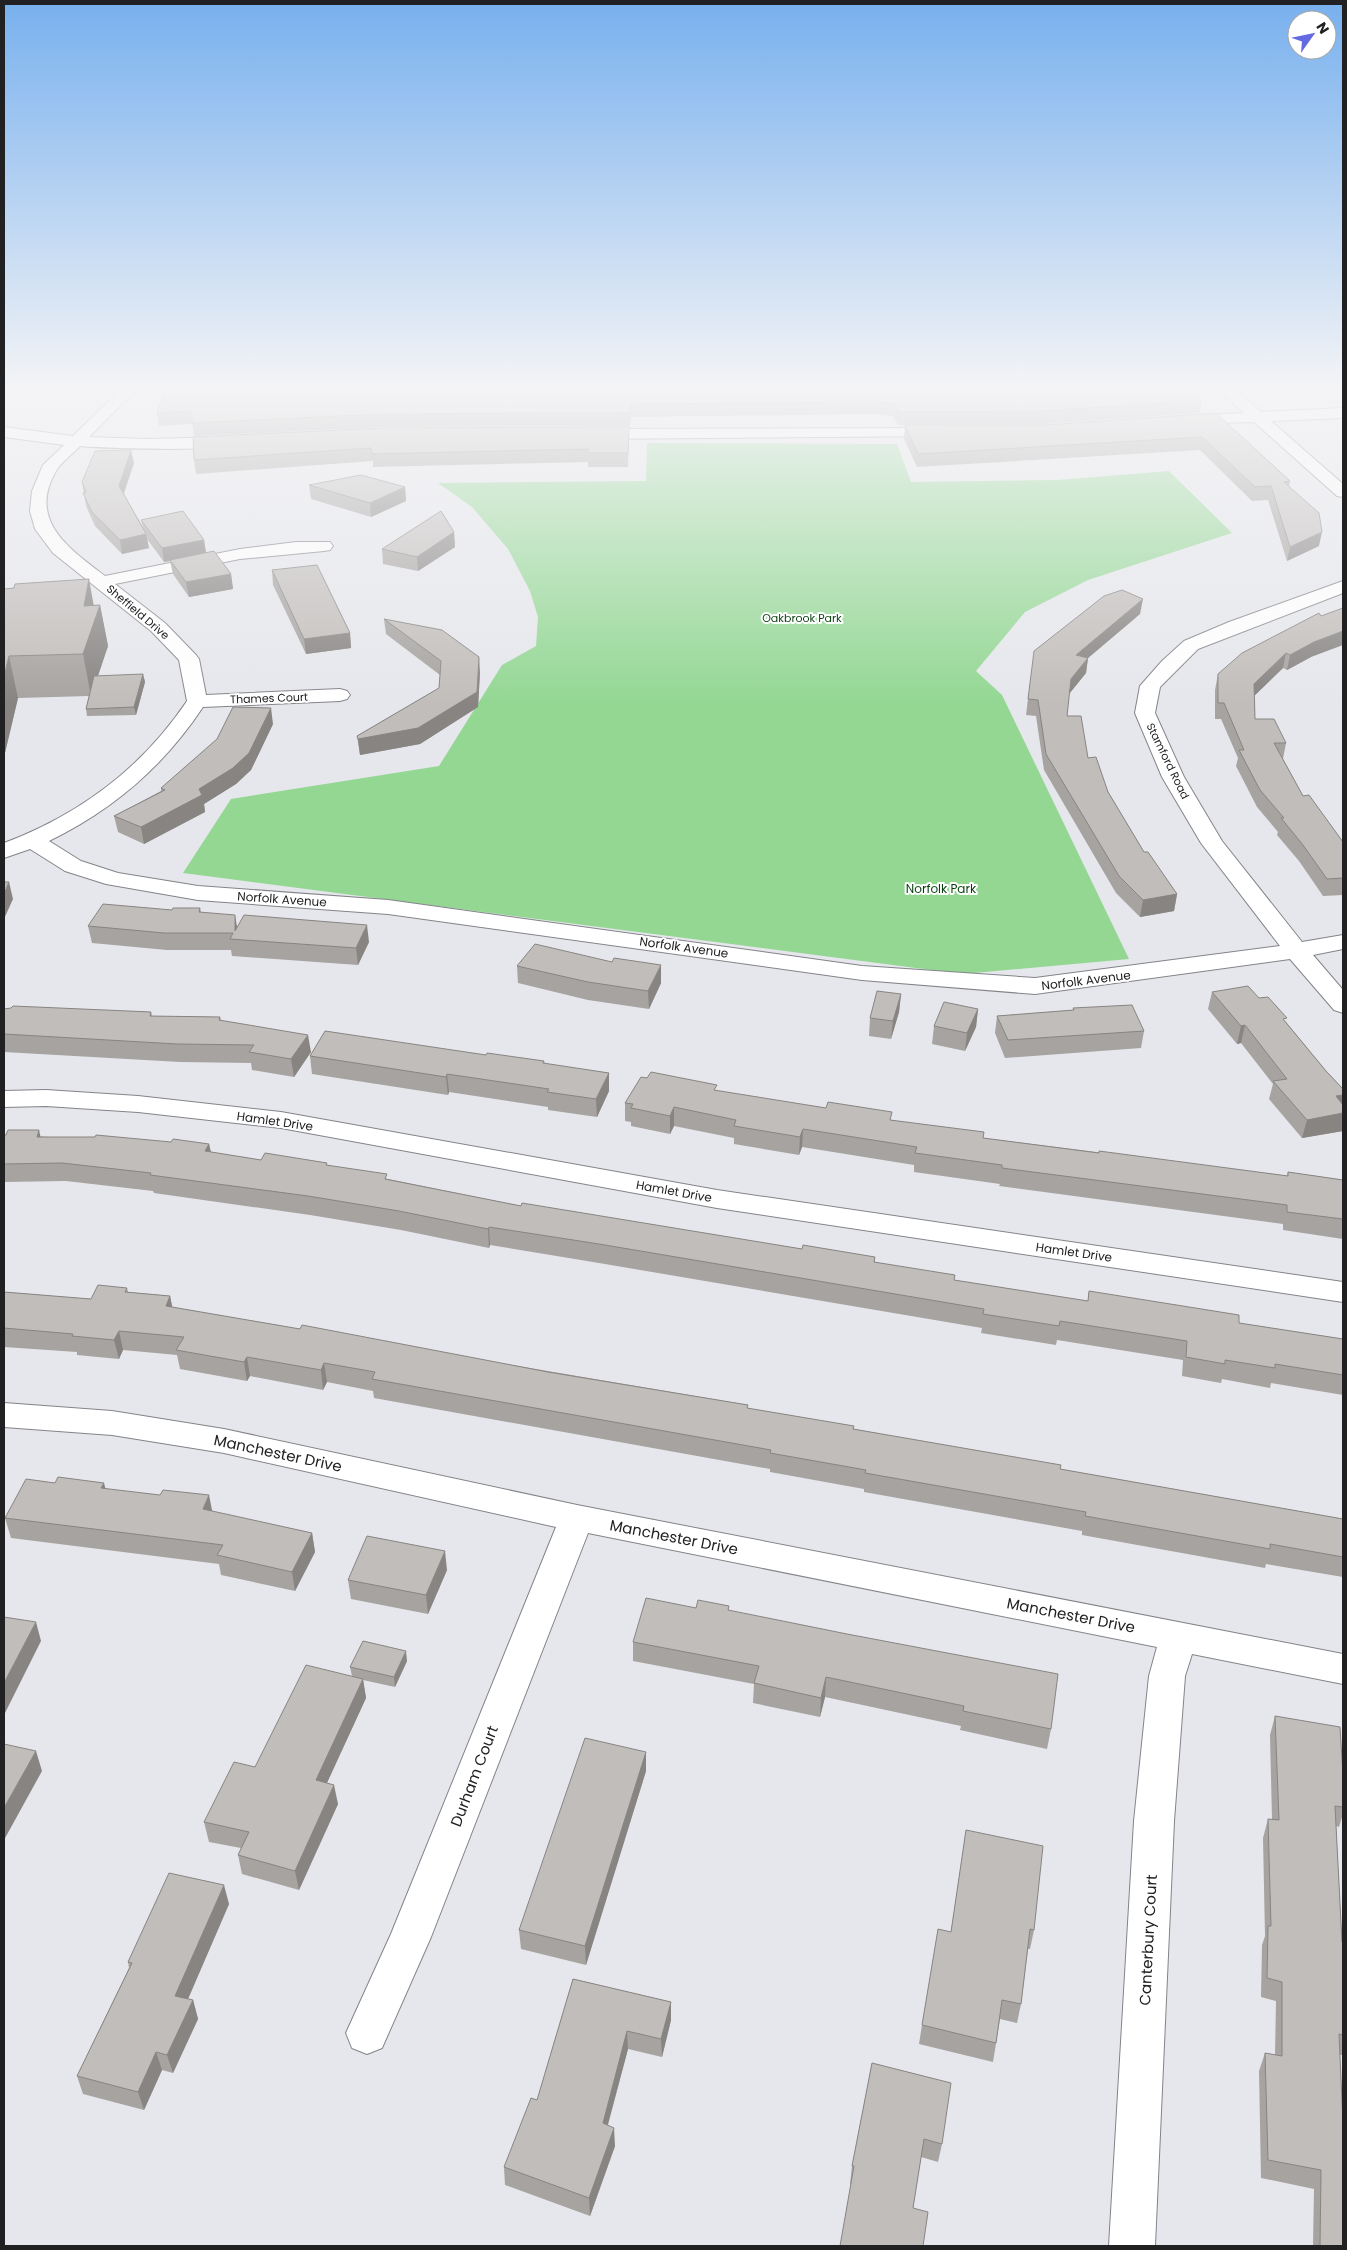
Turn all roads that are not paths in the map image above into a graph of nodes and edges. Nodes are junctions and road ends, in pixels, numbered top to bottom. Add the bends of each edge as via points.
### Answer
1 (40, 494) edge
2 (324, 546) dead end
3 (102, 582) junction
4 (1343, 587) edge
5 (340, 695) dead end
6 (197, 701) junction
7 (33, 841) junction
8 (4, 851) edge
9 (1343, 942) edge
10 (1296, 951) junction
11 (1343, 1005) edge
12 (4, 1099) edge
13 (1343, 1292) edge
14 (4, 1415) edge
15 (577, 1518) junction
16 (1179, 1636) junction
17 (1343, 1668) edge
18 (367, 2032) dead end
19 (1132, 2246) edge

1 - 3 street, Sheffield Drive via 39,511 44,529 59,549
2 - 3 street via 228,554
3 - 6 street, Sheffield Drive via 158,627 189,659
4 - 10 street, Stamford Road via 1191,645 1150,686 1145,713 1173,777 1212,843
5 - 6 street, Thames Court
6 - 7 street via 182,727 152,762 100,803
7 - 8 street
7 - 10 street, Norfolk Avenue via 73,866 114,879 198,893 388,907 862,973 1035,986
9 - 10 street, Norfolk Avenue
10 - 11 street, Stamford Road
12 - 13 street, Hamlet Drive via 46,1098 138,1104 281,1120 717,1199
14 - 15 street, Manchester Drive via 112,1423 215,1439
15 - 16 street, Manchester Drive
15 - 18 street, Durham Court via 410,1937
16 - 17 street, Manchester Drive
16 - 19 street, Canterbury Court via 1167,1676 1154,1821

